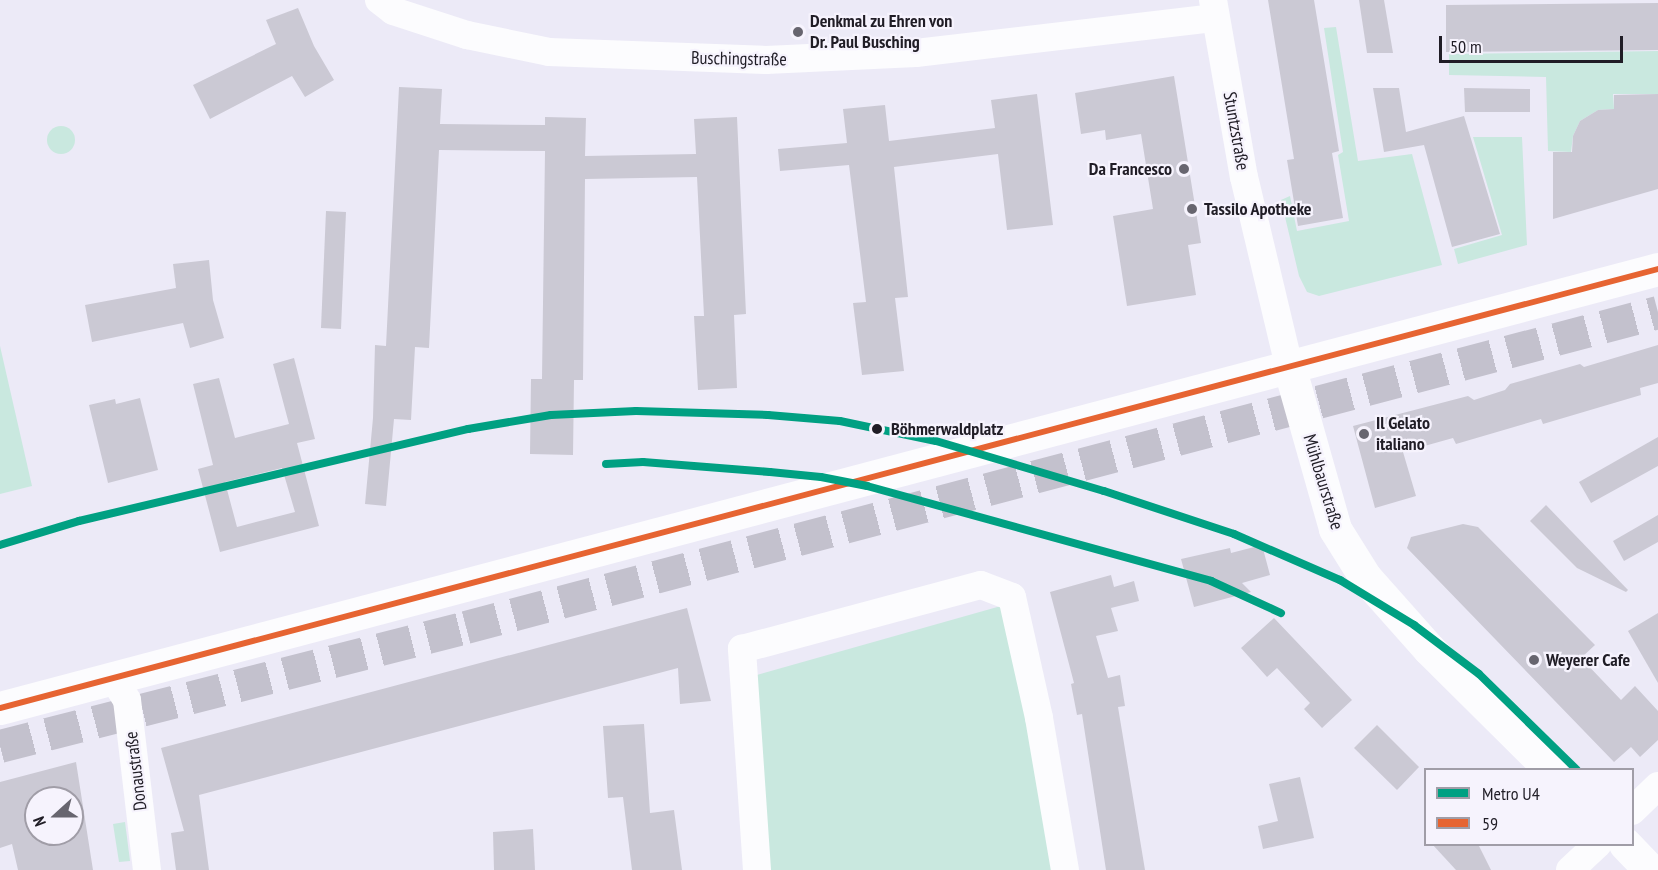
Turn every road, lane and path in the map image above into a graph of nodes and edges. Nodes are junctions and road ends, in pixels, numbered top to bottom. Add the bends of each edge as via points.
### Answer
1 (379, 0) edge
2 (1214, 9) edge
3 (1658, 269) edge
4 (1289, 366) junction
5 (112, 678) junction
6 (0, 708) edge
7 (1549, 768) edge
8 (1658, 786) edge
9 (1634, 810) edge
10 (1596, 846) edge
11 (1628, 846) edge
12 (147, 870) edge
13 (757, 870) edge
14 (1065, 870) edge
15 (1570, 870) edge
16 (1650, 870) edge

1 - 2 street, Buschingstraße via 393,11 467,35 549,52 766,60 916,52
2 - 4 street, Stuntzstraße via 1244,177
3 - 4 main road
4 - 5 main road
4 - 7 main road, Mühlbaurstraße via 1335,529 1365,577 1429,649
5 - 6 main road
5 - 12 street, Donaustraße via 127,700
8 - 9 street
10 - 15 street
11 - 16 main road
13 - 14 street via 742,649 981,585 1012,597 1039,718

